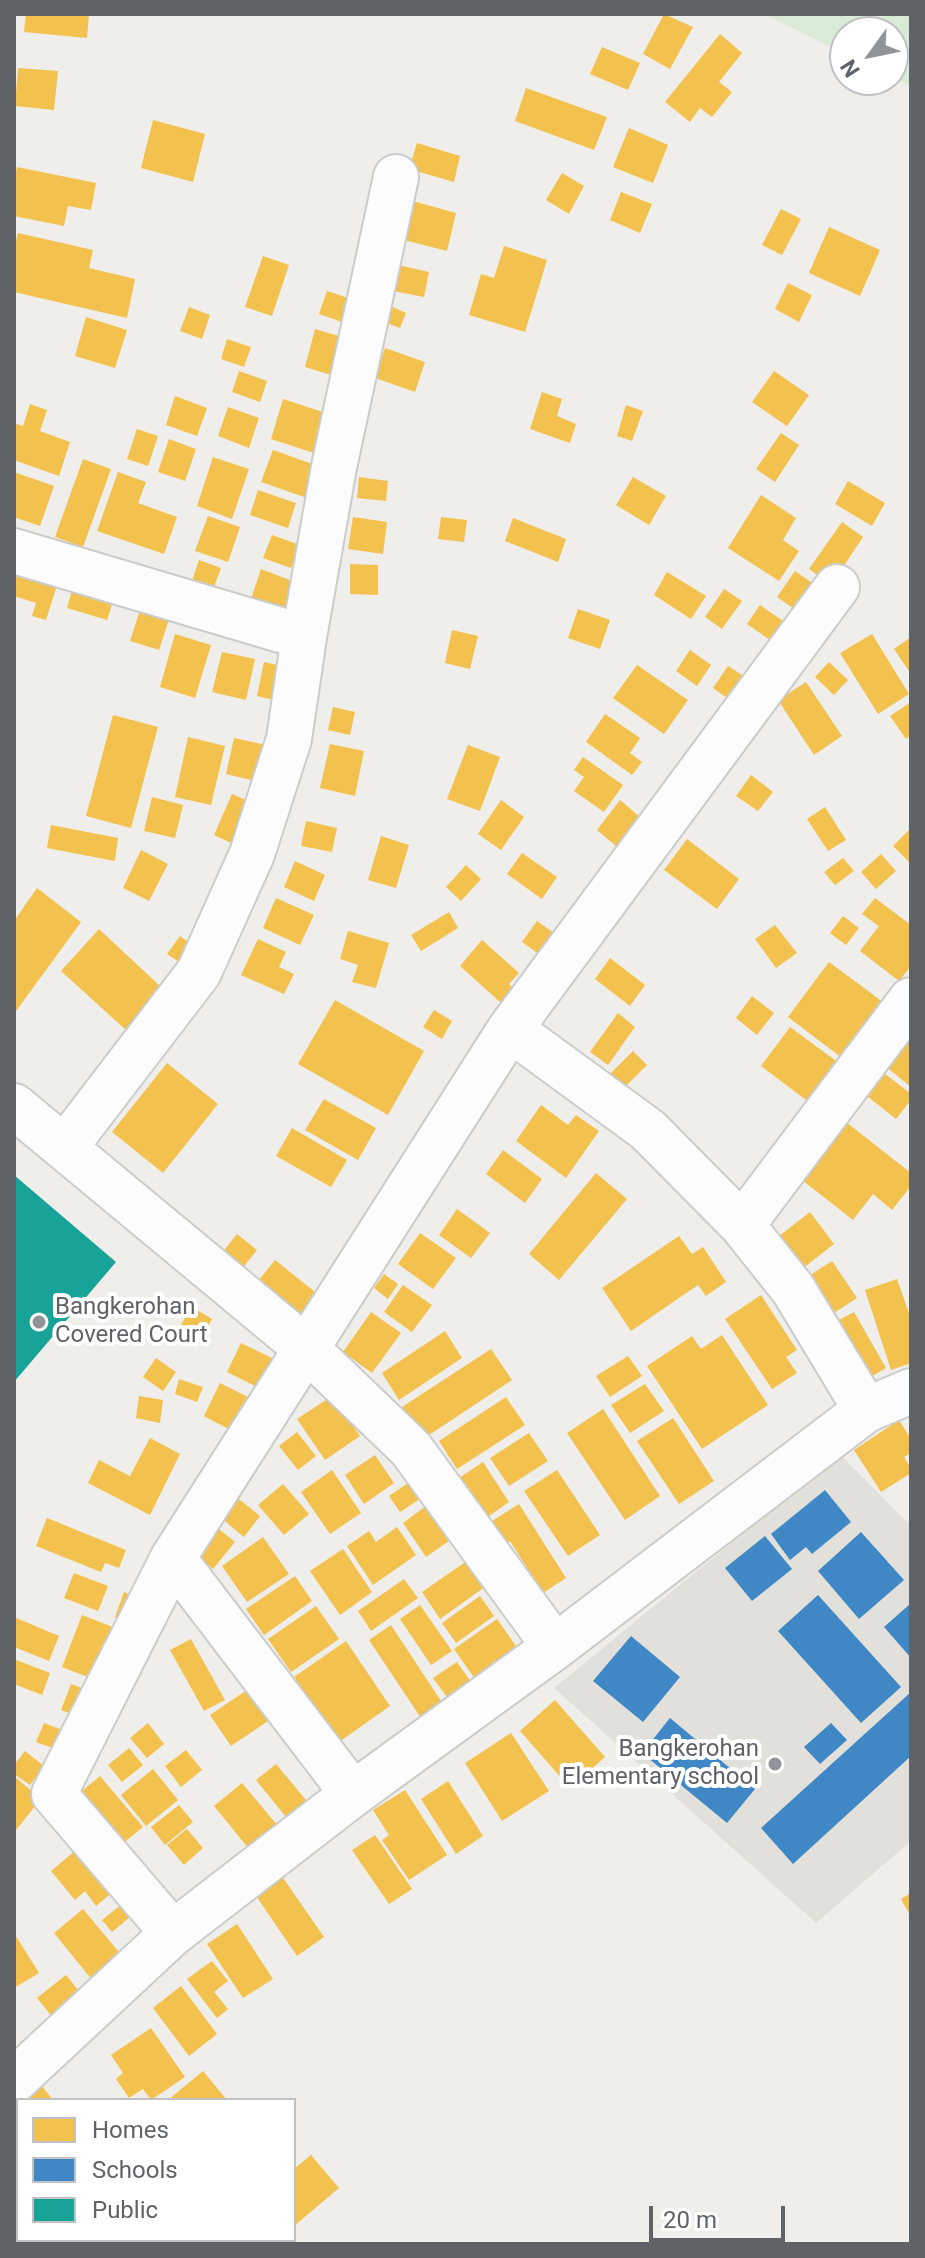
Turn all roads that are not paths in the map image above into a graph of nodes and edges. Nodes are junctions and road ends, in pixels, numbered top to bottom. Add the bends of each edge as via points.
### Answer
1 (396, 177) dead end
2 (14, 551) edge
3 (837, 587) dead end
4 (304, 637) junction
5 (911, 1000) edge
6 (510, 1029) junction
7 (14, 1106) edge
8 (65, 1147) junction
9 (742, 1225) junction
10 (307, 1349) junction
11 (911, 1391) edge
12 (866, 1410) junction
13 (173, 1558) junction
14 (555, 1647) junction
15 (353, 1794) junction
16 (173, 1933) junction
17 (14, 2081) edge

1 - 4 street
2 - 4 street
3 - 6 street
4 - 8 street via 289,739 252,854 199,972
5 - 9 street
6 - 9 street via 648,1130
6 - 10 street
7 - 8 street
8 - 10 street
9 - 12 street via 793,1289
10 - 13 street
10 - 14 street via 411,1449
11 - 12 street
12 - 14 street
13 - 15 street
13 - 16 street via 54,1794
14 - 15 street
15 - 16 street
16 - 17 street

